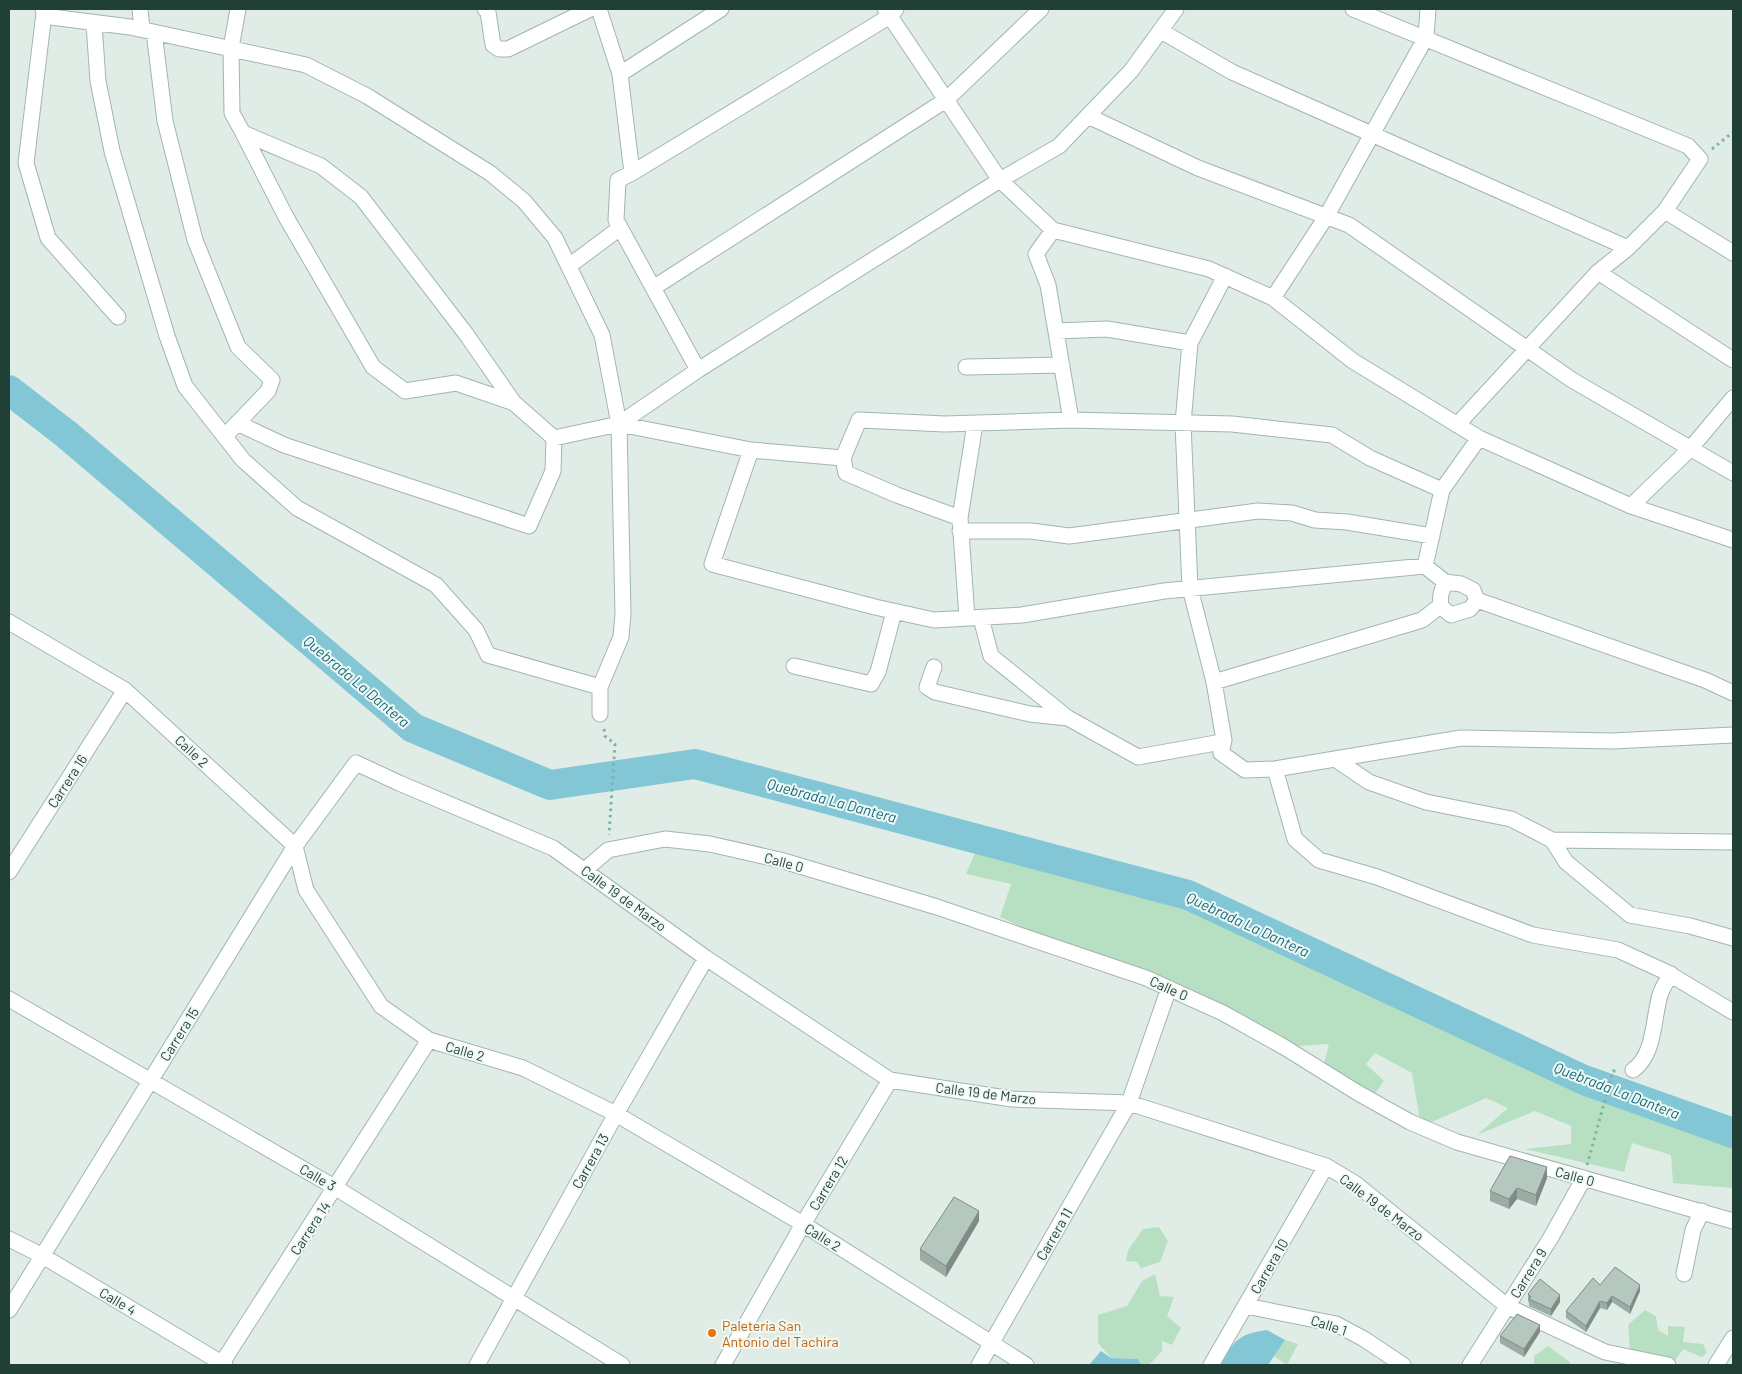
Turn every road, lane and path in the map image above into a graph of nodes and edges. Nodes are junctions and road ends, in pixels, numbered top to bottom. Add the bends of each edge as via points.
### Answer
1 (140, 9) edge
2 (238, 9) edge
3 (485, 9) edge
4 (590, 9) edge
5 (599, 9) edge
6 (721, 9) edge
7 (1041, 9) edge
8 (1176, 9) edge
9 (1353, 9) edge
10 (1428, 9) edge
11 (44, 11) edge
12 (890, 11) edge
13 (66, 13) edge
14 (94, 24) junction
15 (148, 30) junction
16 (1160, 31) junction
17 (1426, 37) junction
18 (231, 48) junction
19 (620, 74) junction
20 (946, 100) junction
21 (1088, 116) junction
22 (1733, 132) edge
23 (243, 133) junction
24 (1373, 133) junction
25 (1700, 159) junction
26 (632, 173) junction
27 (1000, 180) junction
28 (1665, 212) junction
29 (1326, 217) junction
30 (620, 228) junction
31 (1053, 230) junction
32 (1628, 248) junction
33 (1733, 253) edge
34 (569, 266) junction
35 (1598, 272) junction
36 (1225, 276) junction
37 (653, 288) junction
38 (1273, 298) junction
39 (118, 316) dead end
40 (1056, 331) junction
41 (1190, 343) junction
42 (1525, 349) junction
43 (1733, 360) edge
44 (1062, 366) junction
45 (966, 367) dead end
46 (698, 370) junction
47 (1733, 398) edge
48 (514, 403) junction
49 (1071, 420) junction
50 (237, 423) junction
51 (1183, 423) junction
52 (619, 424) junction
53 (975, 424) junction
54 (1457, 425) junction
55 (225, 436) junction
56 (554, 438) junction
57 (1478, 438) junction
58 (1690, 449) junction
59 (750, 450) junction
60 (842, 458) junction
61 (1733, 473) edge
62 (1442, 490) junction
63 (1631, 506) junction
64 (1187, 522) junction
65 (960, 525) junction
66 (1432, 536) junction
67 (1733, 540) edge
68 (1425, 566) junction
69 (1445, 582) junction
70 (1190, 588) junction
71 (1477, 600) junction
72 (1440, 606) junction
73 (894, 612) junction
74 (974, 618) junction
75 (9, 622) edge
76 (794, 666) dead end
77 (934, 667) dead end
78 (1214, 682) junction
79 (600, 687) junction
80 (125, 690) junction
81 (1733, 693) edge
82 (600, 714) joint
83 (1068, 718) junction
84 (1733, 735) edge
85 (1224, 740) junction
86 (1335, 759) junction
87 (356, 763) joint
88 (1275, 769) junction
89 (1552, 840) junction
90 (1733, 842) edge
91 (295, 846) junction
92 (608, 850) junction
93 (586, 869) junction
94 (9, 872) edge
95 (1733, 938) edge
96 (706, 958) junction
97 (1671, 974) junction
98 (1169, 988) junction
99 (9, 999) edge
100 (1733, 1012) edge
101 (429, 1040) junction
102 (1633, 1070) joint
103 (150, 1080) junction
104 (890, 1080) junction
105 (1129, 1103) junction
106 (616, 1114) junction
107 (1326, 1166) junction
108 (1584, 1178) junction
109 (336, 1188) junction
110 (1702, 1211) junction
111 (1733, 1221) edge
112 (803, 1224) junction
113 (9, 1239) edge
114 (41, 1255) junction
115 (1684, 1274) dead end
116 (515, 1298) junction
117 (1246, 1306) junction
118 (1507, 1306) junction
119 (9, 1310) edge
120 (1733, 1338) edge
121 (992, 1344) junction
122 (1724, 1361) edge
123 (224, 1364) edge
124 (478, 1365) edge
125 (622, 1365) edge
126 (723, 1365) edge
127 (979, 1365) edge
128 (1026, 1365) edge
129 (1211, 1365) edge
130 (1403, 1365) edge
131 (1470, 1365) edge
132 (1668, 1365) edge

1 - 15 street
2 - 18 street
3 - 4 street via 493,45 498,49 508,49
5 - 19 street
6 - 19 street
7 - 20 street
8 - 16 street
9 - 17 street
10 - 17 street
11 - 13 street via 51,17
11 - 39 street via 26,163 48,238
12 - 20 street
12 - 26 street
13 - 14 street
14 - 15 street
14 - 55 street via 98,82 112,151 167,336 184,386
15 - 18 street
15 - 50 street via 165,120 195,240 238,346 272,380 268,391
16 - 21 street via 1131,71
16 - 24 street via 1232,72
17 - 24 street
17 - 25 street via 1688,146
18 - 23 street via 232,113
18 - 34 street via 306,65 368,96 490,172 524,201 555,238
19 - 26 street
20 - 27 street
20 - 37 street
21 - 27 street via 1059,146
21 - 29 street via 1198,168
22 - 25 path
23 - 48 street via 321,166 361,197 466,334
23 - 48 street via 286,217 373,367 405,391 456,383
24 - 29 street
24 - 32 street
25 - 28 street
26 - 30 street via 618,180 616,220
27 - 31 street
27 - 46 street
28 - 32 street
28 - 33 street
29 - 38 street
29 - 42 street via 1349,225
30 - 34 street
30 - 37 street
31 - 36 street via 1209,269
31 - 40 street via 1036,254 1048,285
32 - 35 street
34 - 52 street via 602,336
35 - 42 street
35 - 43 street
36 - 38 street
36 - 41 street
37 - 46 street
38 - 54 street via 1352,361
40 - 41 street via 1107,329
40 - 44 street
41 - 51 street
42 - 54 street
42 - 58 street
44 - 45 street
44 - 49 street
46 - 52 street
47 - 58 street
48 - 56 street
49 - 51 street
49 - 53 street
50 - 55 street
50 - 56 street via 284,444 529,526 554,471
51 - 62 street via 1232,424 1332,435 1370,458
51 - 64 street
52 - 56 street
52 - 59 street
52 - 79 street via 623,614 621,637
53 - 60 street via 859,420
53 - 65 street
54 - 57 street
55 - 79 street via 243,460 297,508 436,586 476,630 488,654
57 - 62 street
57 - 63 street
58 - 61 street
58 - 63 street
59 - 60 street
59 - 73 street via 712,564
60 - 65 street via 846,473
62 - 66 street
63 - 67 street
64 - 65 street via 1070,536
64 - 66 street via 1266,512 1292,513 1315,520
64 - 70 street
65 - 74 street
66 - 68 street
68 - 69 street
68 - 70 street
69 - 71 street via 1473,590
69 - 72 street
70 - 74 street via 1022,616
70 - 78 street
71 - 72 street via 1470,609 1452,615
71 - 81 street via 1706,680
72 - 78 street via 1422,620
73 - 74 street via 934,620
73 - 76 street via 878,672 871,684
74 - 83 street via 991,656
75 - 80 street, Calle 2
77 - 83 street via 927,686 935,692 1030,714
78 - 85 street
79 - 82 street
80 - 91 street, Calle 2
80 - 94 street, Carrera 16
82 - 92 path via 605,736 615,744
83 - 85 street via 1138,757
84 - 86 street via 1612,741 1460,738
85 - 88 street via 1221,753 1245,770
86 - 88 street
86 - 89 street via 1369,782 1426,802 1511,819
87 - 91 street, Carrera 15
87 - 93 street, Calle 19 de Marzo via 553,848
88 - 97 street via 1295,839 1319,860 1377,877 1532,935 1618,950
89 - 90 street
89 - 95 street via 1566,862 1630,915
91 - 101 street, Calle 2 via 306,890 381,1006
91 - 103 street, Carrera 15
92 - 93 street, Calle 0
92 - 98 street, Calle 0 via 665,839 710,844 780,860 937,907
93 - 96 street, Calle 19 de Marzo
96 - 104 street, Calle 19 de Marzo
96 - 106 street, Carrera 13
97 - 100 street
97 - 102 street via 1661,994 1644,1059
98 - 105 street, Carrera 11
98 - 108 street, Calle 0 via 1223,1013 1410,1122 1457,1142
99 - 103 street, Calle 3
101 - 106 street, Calle 2 via 523,1068
101 - 109 street, Carrera 14
102 - 108 path via 1613,1071
103 - 109 street, Calle 3
103 - 114 street, Carrera 15
104 - 105 street, Calle 19 de Marzo via 1012,1099
104 - 112 street, Carrera 12
105 - 107 street, Calle 19 de Marzo
105 - 121 street, Carrera 11
106 - 112 street, Calle 2
106 - 116 street, Carrera 13
107 - 117 street, Carrera 10
107 - 118 street, Calle 19 de Marzo via 1356,1184
108 - 110 street, Calle 0
108 - 118 street, Carrera 9
109 - 116 street, Calle 3
109 - 123 street, Carrera 14
110 - 111 street, Calle 0
110 - 115 street via 1693,1230
112 - 121 street, Calle 2
112 - 126 street, Carrera 12
113 - 114 street, Calle 4
114 - 119 street, Carrera 15
114 - 123 street, Calle 4
116 - 124 street, Carrera 13
116 - 125 street, Calle 3
117 - 129 street, Carrera 10
117 - 130 street, Calle 1 via 1336,1324 1364,1338
118 - 131 street, Carrera 9
118 - 132 street, Calle 19 de Marzo via 1605,1352
120 - 122 street
121 - 127 street, Carrera 11
121 - 128 street, Calle 2

